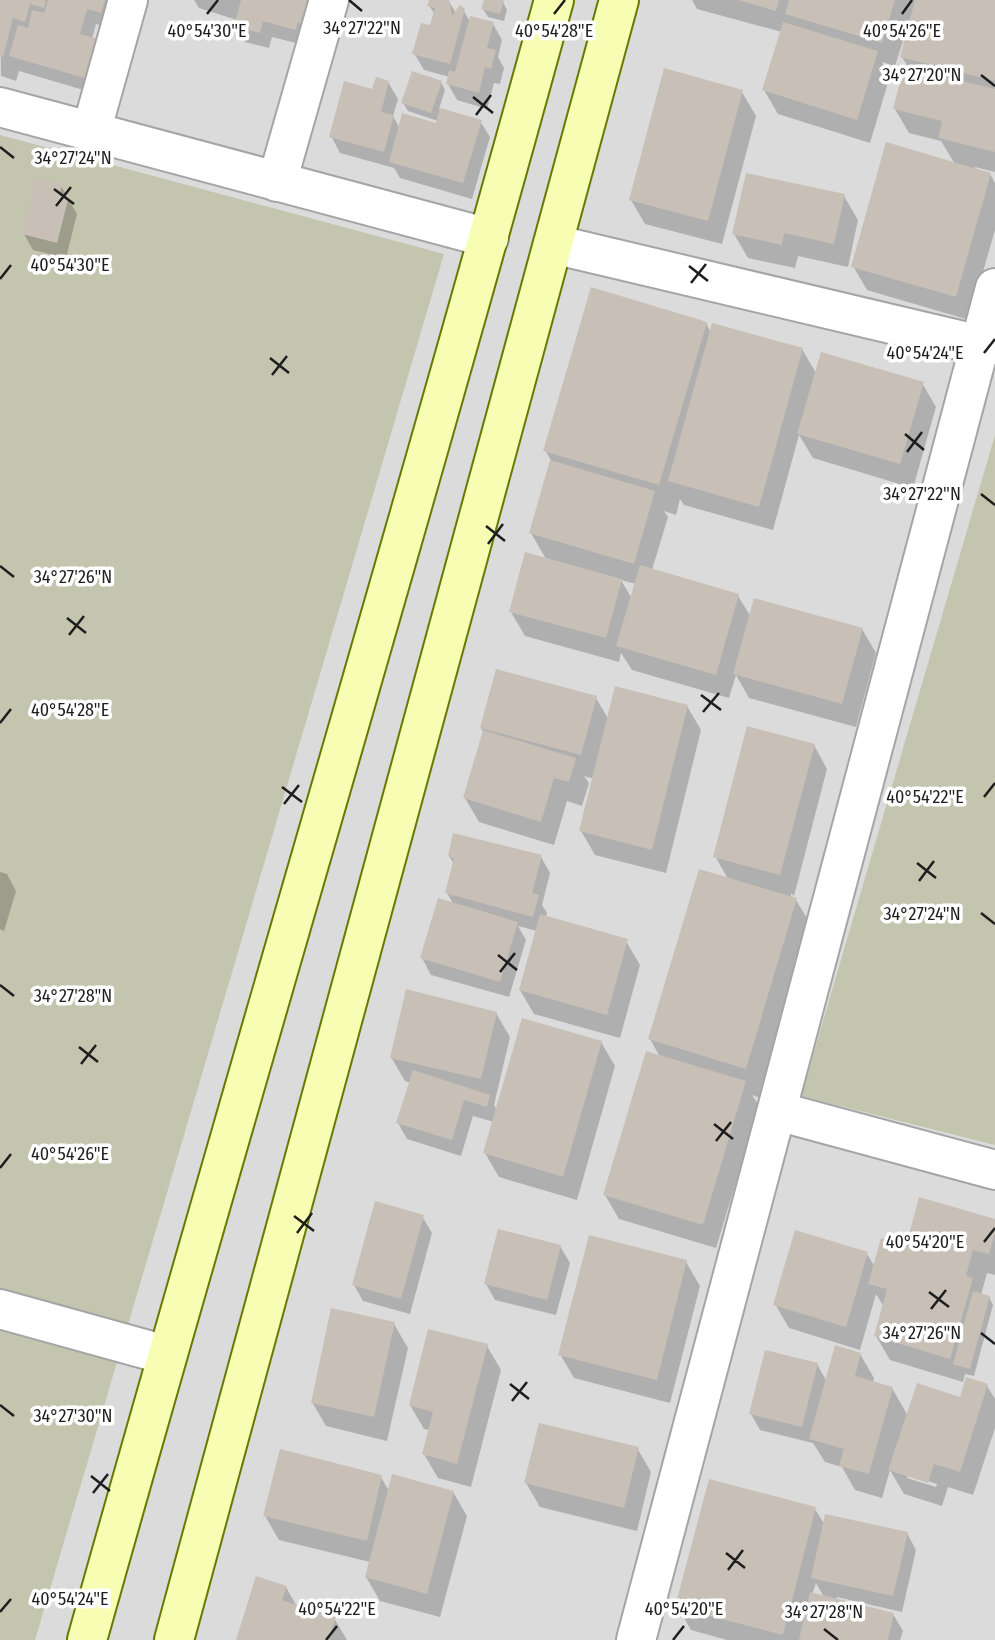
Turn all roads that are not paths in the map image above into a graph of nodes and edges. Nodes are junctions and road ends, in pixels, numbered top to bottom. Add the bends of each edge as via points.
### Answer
1 (128, 0) edge
2 (329, 0) edge
3 (554, 0) edge
4 (619, 0) edge
5 (0, 107) edge
6 (91, 132) junction
7 (277, 181) junction
8 (489, 238) junction
9 (553, 244) junction
10 (995, 288) edge
11 (987, 345) edge
12 (777, 1111) junction
13 (995, 1170) edge
14 (0, 1309) edge
15 (166, 1356) junction
16 (87, 1640) edge
17 (174, 1640) edge
18 (636, 1640) edge

1 - 6 street
2 - 7 street
3 - 8 street
4 - 9 street
5 - 6 street
6 - 7 street
7 - 8 street
8 - 15 street
9 - 11 street
9 - 17 street
10 - 11 street
11 - 12 street
12 - 13 street
12 - 18 street
14 - 15 street
15 - 16 street

